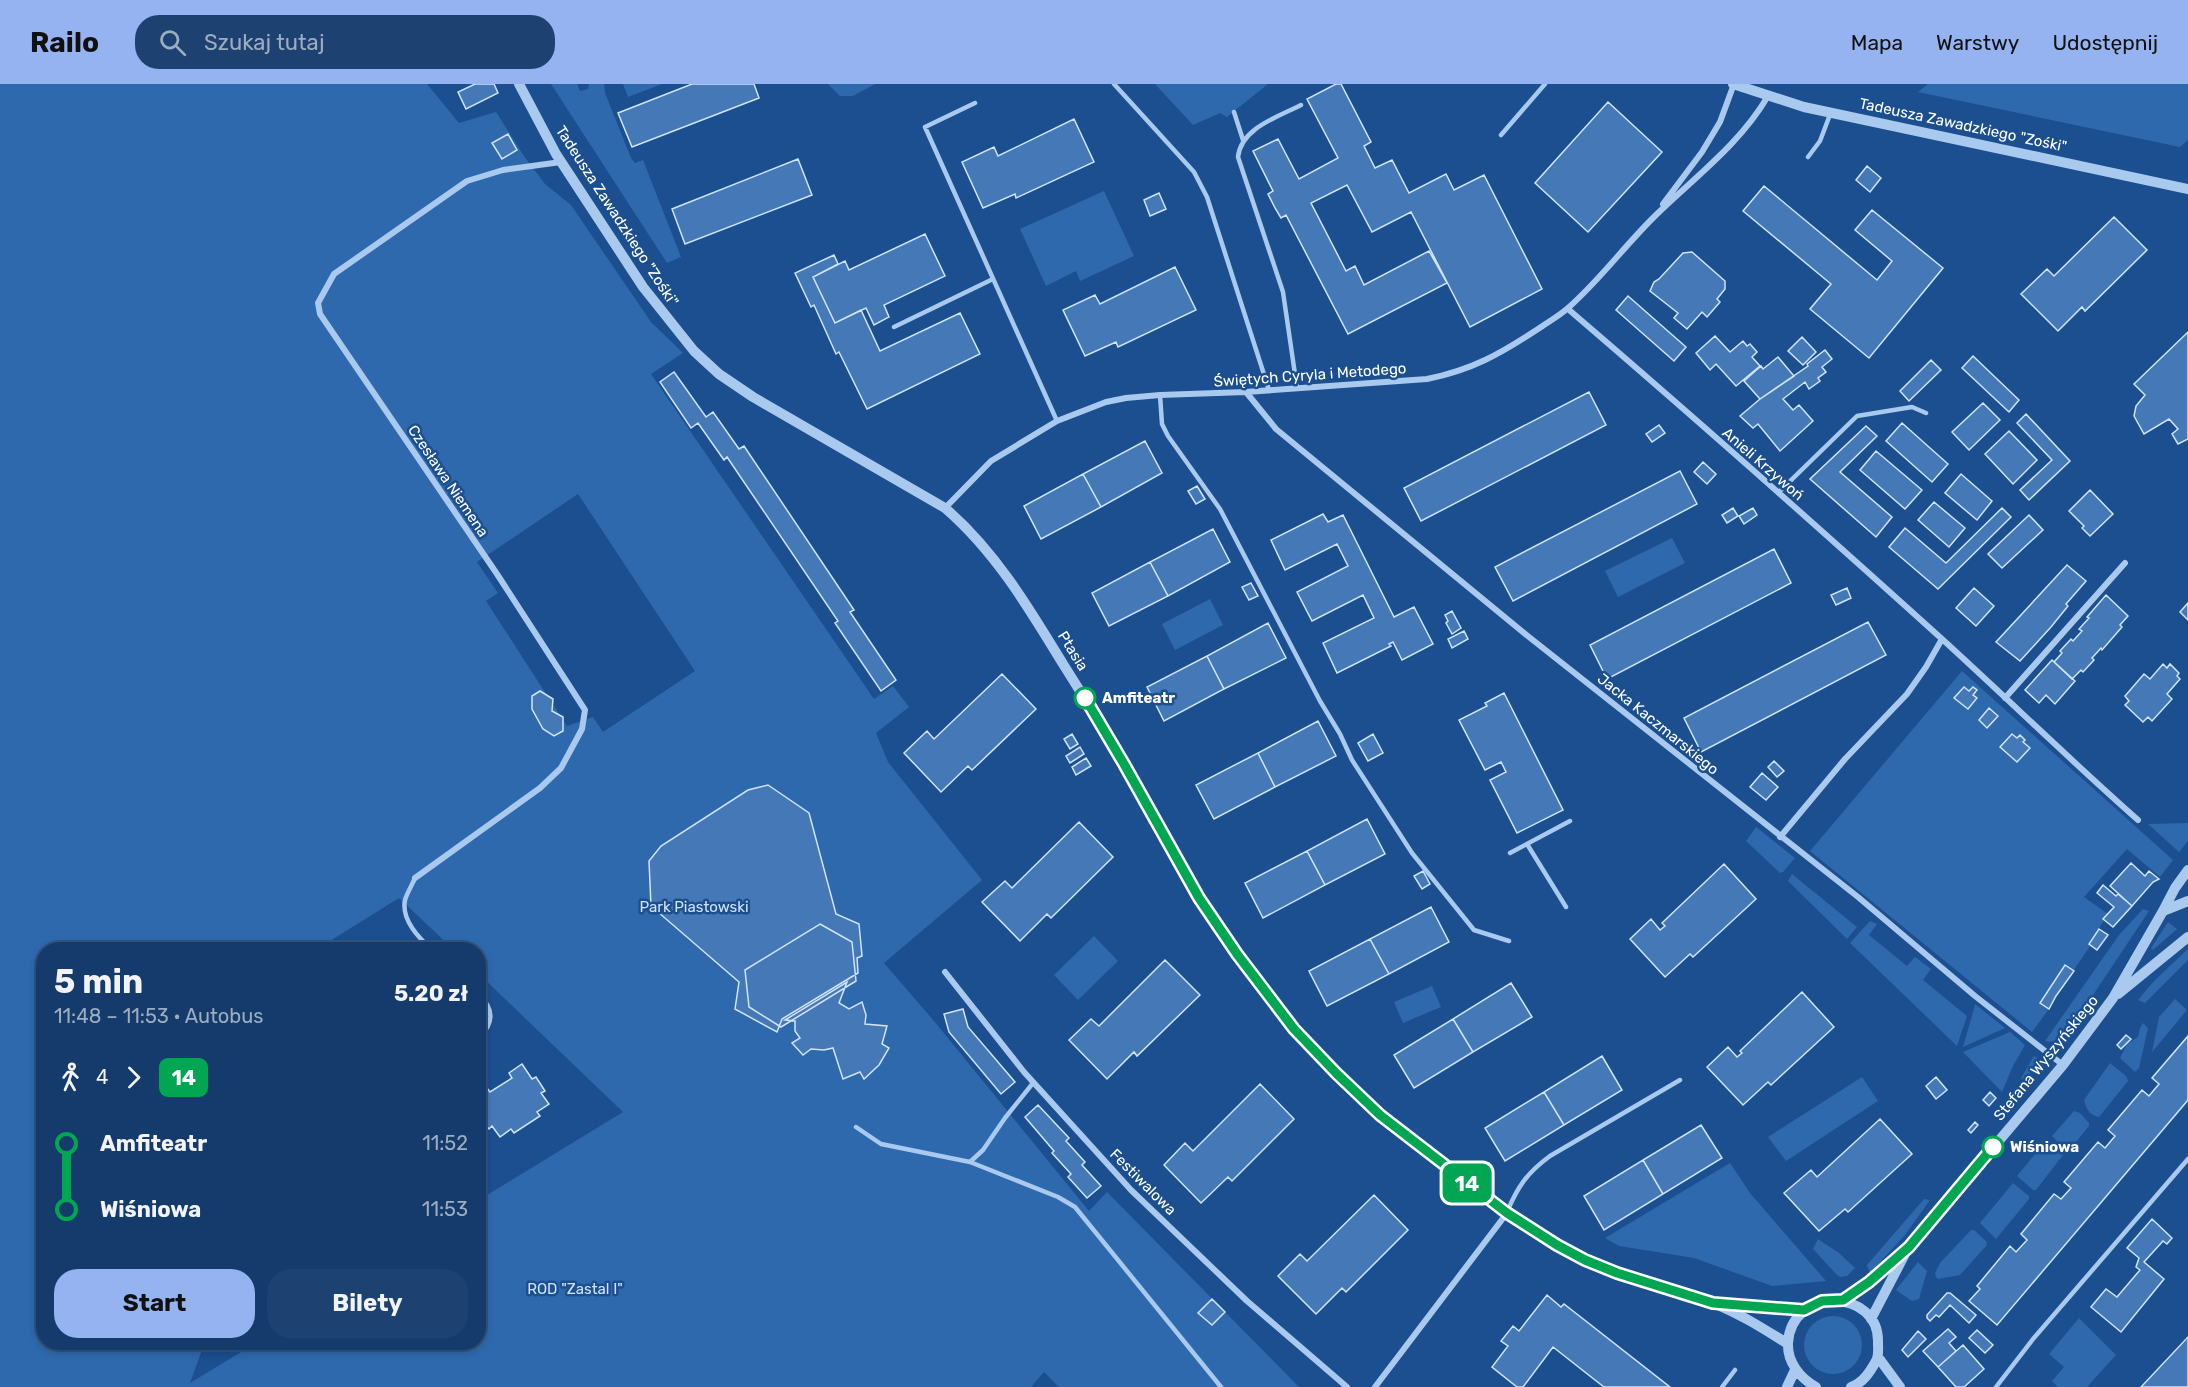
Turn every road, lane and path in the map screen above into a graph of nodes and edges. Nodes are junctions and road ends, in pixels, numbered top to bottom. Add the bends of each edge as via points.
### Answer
1 (519, 84) edge
2 (1114, 84) edge
3 (1545, 84) edge
4 (1733, 84) edge
5 (1768, 96) junction
6 (975, 103) dead end
7 (1301, 105) dead end
8 (1234, 112) dead end
9 (1831, 112) junction
10 (1501, 135) dead end
11 (1243, 140) junction
12 (1808, 157) dead end
13 (561, 162) junction
14 (2188, 189) edge
15 (1654, 217) junction
16 (993, 279) junction
17 (1568, 309) junction
18 (894, 327) dead end
19 (1297, 388) junction
20 (1269, 390) junction
21 (1246, 392) junction
22 (1160, 395) junction
23 (1926, 413) dead end
24 (1057, 421) junction
25 (1778, 493) junction
26 (945, 508) junction
27 (2125, 563) dead end
28 (1941, 639) junction
29 (2006, 698) junction
30 (2138, 820) dead end
31 (1570, 821) dead end
32 (1780, 837) junction
33 (1527, 844) junction
34 (1510, 853) dead end
35 (2188, 870) edge
36 (416, 878) joint
37 (2188, 901) edge
38 (1566, 907) dead end
39 (2163, 911) junction
40 (2188, 937) edge
41 (1509, 941) dead end
42 (423, 942) edge
43 (945, 972) dead end
44 (2113, 998) junction
45 (486, 1004) edge
46 (486, 1032) edge
47 (2063, 1065) junction
48 (1680, 1080) dead end
49 (1033, 1083) junction
50 (856, 1127) dead end
51 (2188, 1159) edge
52 (970, 1162) junction
53 (1507, 1213) junction
54 (1909, 1247) junction
55 (1843, 1300) junction
56 (1713, 1303) junction
57 (1804, 1310) junction
58 (1871, 1319) junction
59 (1788, 1344) junction
60 (1878, 1357) junction
61 (1735, 1370) dead end
62 (1795, 1370) junction
63 (1221, 1387) edge
64 (1347, 1387) edge
65 (1375, 1387) edge
66 (1722, 1387) edge
67 (1787, 1387) edge
68 (1816, 1387) edge
69 (1853, 1387) edge
70 (1900, 1387) edge
71 (1996, 1387) edge

1 - 13 street, Tadeusza Zawadzkiego "Zośki"
2 - 20 lane via 1201,183
3 - 10 lane
4 - 5 street, Tadeusza Zawadzkiego "Zośki"
4 - 15 street via 1720,122
5 - 9 street, Tadeusza Zawadzkiego "Zośki"
5 - 15 street via 1739,137
6 - 16 lane via 925,127
7 - 11 lane via 1262,125
8 - 11 lane
9 - 12 lane via 1820,141
9 - 14 street, Tadeusza Zawadzkiego "Zośki"
11 - 19 lane via 1238,157 1283,292
13 - 26 street, Tadeusza Zawadzkiego "Zośki" via 643,287 694,351 719,374
13 - 36 street, Czesława Niemena via 503,170 467,181 334,274 318,303 320,314 585,710 582,729 561,768 540,788
15 - 17 street, Świętych Cyryla i Metodego
16 - 18 lane
16 - 24 lane
17 - 19 street, Świętych Cyryla i Metodego via 1483,363 1451,374 1427,380
17 - 25 street, Anieli Krzywoń
19 - 20 street, Świętych Cyryla i Metodego
20 - 21 street, Świętych Cyryla i Metodego
21 - 22 street, Świętych Cyryla i Metodego
21 - 32 street, Jacka Kaczmarskiego via 1276,429
22 - 24 street, Świętych Cyryla i Metodego via 1106,402
22 - 41 lane via 1162,424 1168,436 1220,509 1352,760 1412,853 1474,930
23 - 25 lane via 1912,407 1857,416
24 - 26 street, Świętych Cyryla i Metodego via 991,461
25 - 28 street, Anieli Krzywoń
26 - 53 street, Ptasia via 988,550 1029,609 1124,764 1199,898 1294,1029 1380,1115
27 - 29 street
28 - 29 street, Anieli Krzywoń
28 - 32 street via 1907,694 1845,759
29 - 30 street, Anieli Krzywoń
31 - 33 lane
32 - 47 street, Jacka Kaczmarskiego
33 - 34 lane
33 - 38 lane
35 - 39 street, Stefana Wyszyńskiego
36 - 42 lane via 405,902 408,921
37 - 39 street
39 - 44 street, Stefana Wyszyńskiego
40 - 44 street, Stefana Wyszyńskiego
43 - 49 street, Festiwalowa
44 - 47 street, Stefana Wyszyńskiego
45 - 46 lane via 491,1022
47 - 54 street, Stefana Wyszyńskiego
48 - 53 lane via 1535,1167 1516,1190
49 - 52 lane
49 - 64 street, Festiwalowa via 1131,1190 1247,1300
50 - 52 lane via 881,1144
51 - 71 lane
52 - 63 lane via 1076,1207
53 - 56 street, Ptasia via 1585,1260
53 - 65 street
54 - 55 street, Stefana Wyszyńskiego
54 - 58 street, Stefana Wyszyńskiego
55 - 57 street via 1822,1301
55 - 58 street via 1858,1306
56 - 57 street, Ptasia
56 - 59 street, Ptasia
57 - 59 street via 1792,1326
58 - 60 street via 1879,1336
59 - 62 street
60 - 69 street via 1870,1373
60 - 70 street
61 - 66 lane
62 - 67 street
62 - 68 street

